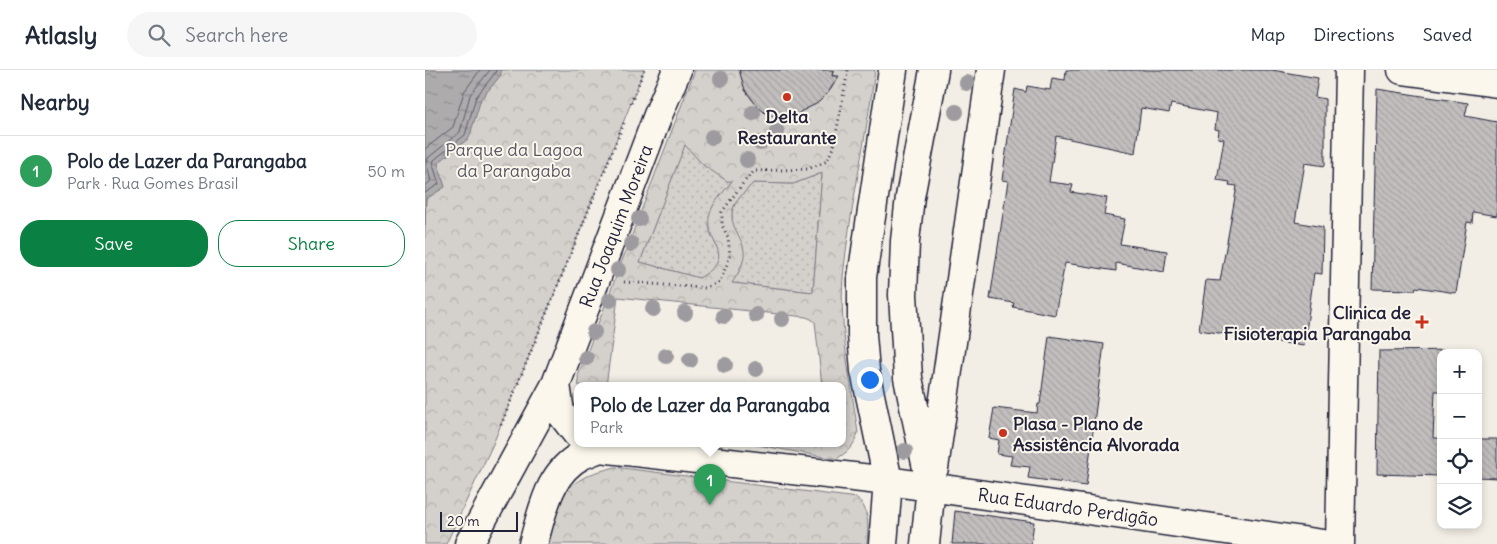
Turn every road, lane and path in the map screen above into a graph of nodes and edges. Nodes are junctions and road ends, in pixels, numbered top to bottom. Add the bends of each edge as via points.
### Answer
1 (644, 70) edge
2 (677, 70) edge
3 (848, 70) edge
4 (893, 70) edge
5 (934, 70) edge
6 (991, 70) edge
7 (1349, 70) edge
8 (1403, 70) edge
9 (1497, 83) edge
10 (628, 111) dead end
11 (625, 120) dead end
12 (596, 279) junction
13 (556, 384) junction
14 (500, 426) dead end
15 (574, 430) edge
16 (595, 447) edge
17 (605, 447) edge
18 (888, 481) junction
19 (931, 487) junction
20 (469, 544) edge
21 (533, 544) edge
22 (883, 544) edge
23 (925, 544) edge
24 (1323, 544) edge
25 (1340, 544) edge

1 - 10 path
2 - 12 main road, Rua Joaquim Moreira
3 - 12 path via 834,145 827,161 808,169 754,171 722,212 730,256 720,282 706,288
4 - 18 main road via 862,277 865,371
5 - 19 main road via 910,197 903,295 908,378
6 - 19 main road
7 - 25 main road
8 - 9 main road
11 - 14 path
12 - 13 main road, Rua Joaquim Moreira
13 - 15 main road via 559,412
13 - 20 main road, Rua Joaquim Moreira
16 - 21 main road via 555,479
17 - 18 main road, Rua Eduardo Perdigão
18 - 19 main road, Rua Eduardo Perdigão
18 - 22 main road
19 - 23 main road
19 - 24 main road, Rua Eduardo Perdigão

